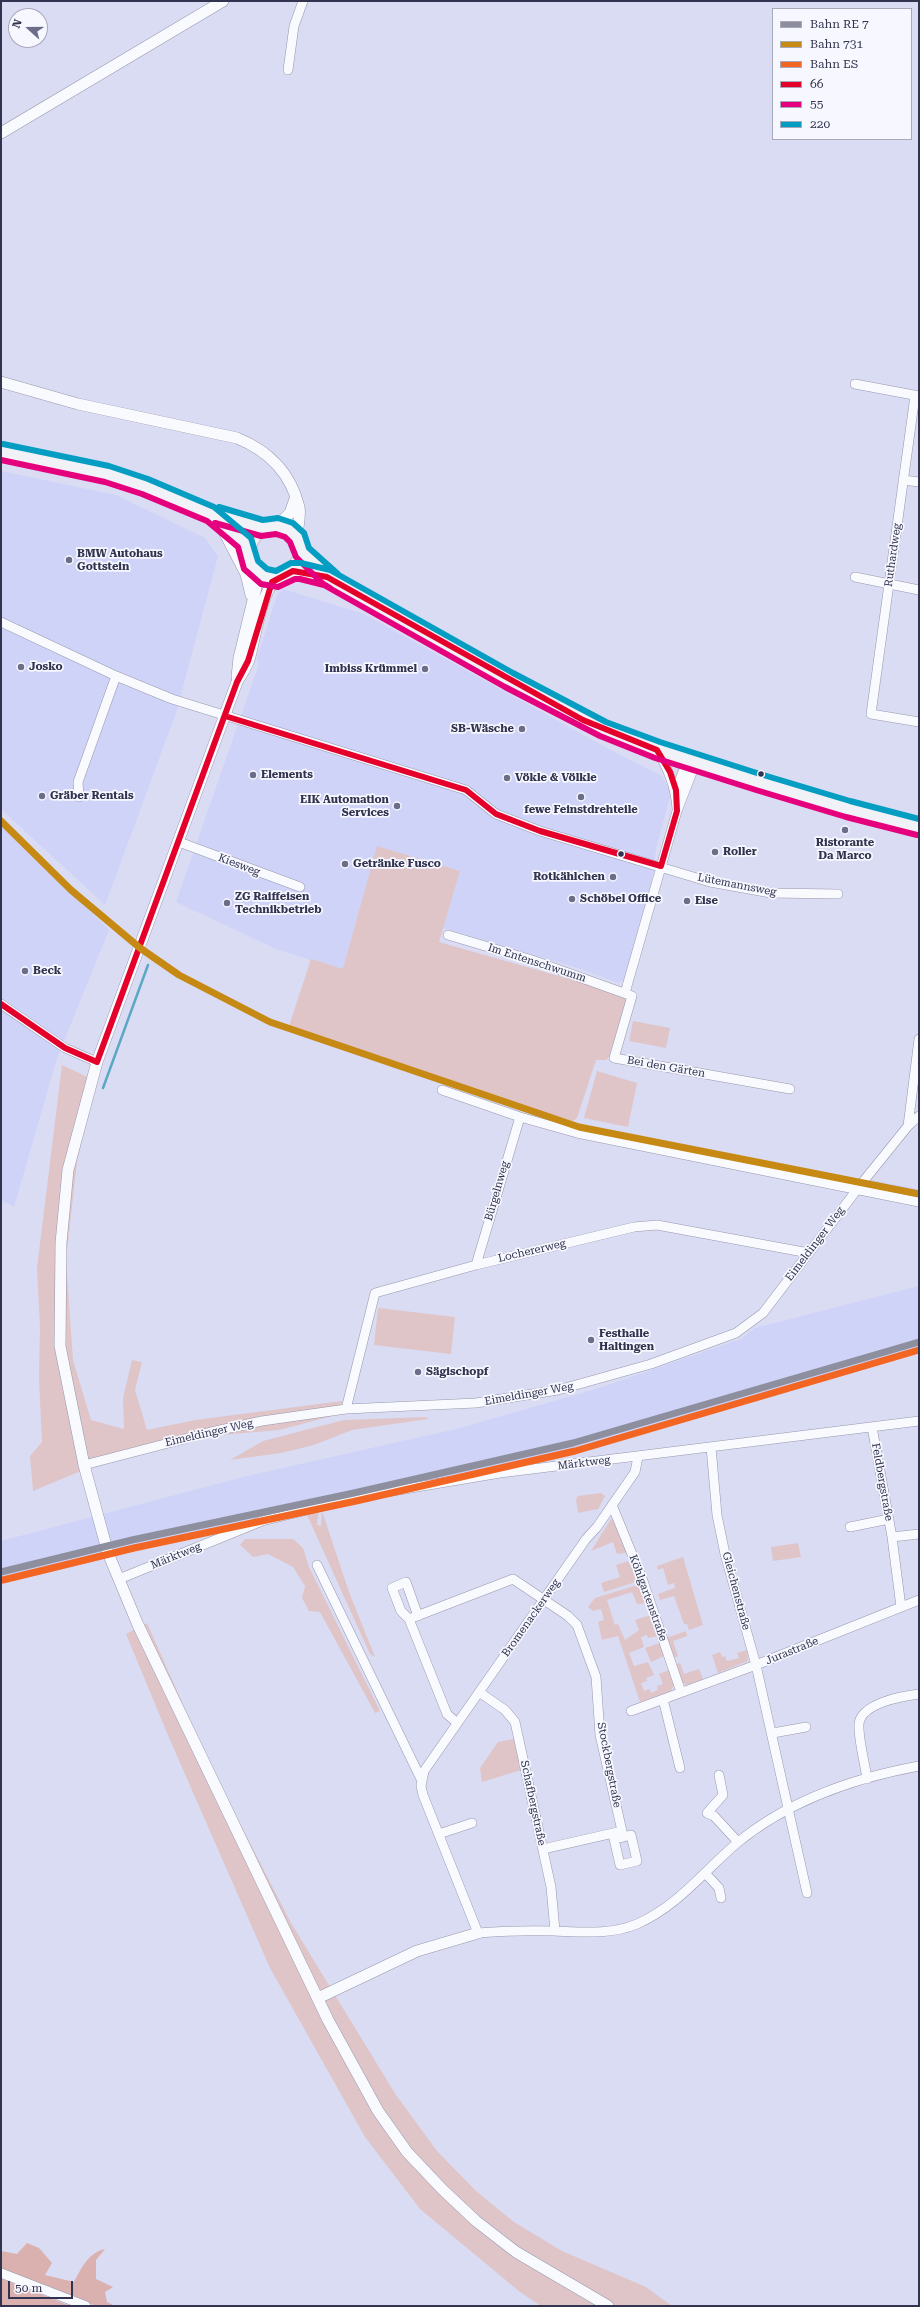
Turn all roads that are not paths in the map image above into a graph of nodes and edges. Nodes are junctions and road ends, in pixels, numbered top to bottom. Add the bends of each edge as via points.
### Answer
1 (303, 1) edge
2 (217, 3) edge
3 (288, 70) dead end
4 (1, 133) edge
5 (1, 382) edge
6 (855, 384) dead end
7 (917, 396) edge
8 (1, 452) edge
9 (903, 480) junction
10 (919, 482) edge
11 (296, 499) junction
12 (214, 517) junction
13 (277, 526) junction
14 (262, 528) junction
15 (297, 538) junction
16 (248, 552) junction
17 (302, 552) junction
18 (254, 569) junction
19 (293, 571) junction
20 (855, 577) dead end
21 (326, 578) junction
22 (277, 579) junction
23 (888, 584) junction
24 (919, 590) edge
25 (252, 600) junction
26 (1, 622) edge
27 (116, 676) junction
28 (237, 682) junction
29 (225, 716) junction
30 (919, 722) edge
31 (657, 750) junction
32 (696, 762) junction
33 (676, 790) junction
34 (78, 797) dead end
35 (677, 811) junction
36 (919, 827) edge
37 (179, 842) junction
38 (661, 866) junction
39 (300, 887) dead end
40 (838, 894) dead end
41 (448, 935) dead end
42 (626, 993) junction
43 (1, 1004) edge
44 (919, 1039) edge
45 (97, 1062) junction
46 (790, 1089) dead end
47 (442, 1090) dead end
48 (919, 1116) edge
49 (520, 1118) junction
50 (908, 1126) junction
51 (857, 1189) junction
52 (919, 1202) edge
53 (809, 1253) junction
54 (476, 1265) junction
55 (346, 1409) junction
56 (919, 1420) edge
57 (872, 1426) junction
58 (710, 1447) junction
59 (638, 1457) junction
60 (84, 1465) junction
61 (612, 1505) junction
62 (889, 1519) junction
63 (850, 1528) dead end
64 (919, 1534) edge
65 (892, 1537) junction
66 (317, 1565) dead end
67 (119, 1579) junction
68 (544, 1599) junction
69 (919, 1600) edge
70 (901, 1607) junction
71 (756, 1665) junction
72 (479, 1692) junction
73 (681, 1692) junction
74 (919, 1694) edge
75 (663, 1699) junction
76 (631, 1711) dead end
77 (457, 1723) junction
78 (806, 1727) dead end
79 (773, 1733) junction
80 (919, 1766) edge
81 (680, 1768) dead end
82 (719, 1775) dead end
83 (421, 1779) junction
84 (867, 1779) junction
85 (787, 1808) junction
86 (472, 1823) dead end
87 (439, 1834) junction
88 (738, 1842) junction
89 (543, 1849) junction
90 (705, 1873) junction
91 (807, 1893) dead end
92 (721, 1898) dead end
93 (555, 1931) junction
94 (478, 1933) junction
95 (318, 1998) junction
96 (1, 2273) edge
97 (86, 2306) edge
98 (608, 2306) edge

1 - 3 street via 294,26
2 - 4 street
5 - 11 street via 78,404 252,444 276,463
6 - 7 street
7 - 9 street, Ruthardweg
8 - 12 main road via 107,474 145,486
9 - 10 street
9 - 23 street, Ruthardweg
11 - 13 street via 290,513
11 - 15 street via 299,508
12 - 14 main road
12 - 16 main road via 245,542
12 - 25 street via 246,574
13 - 14 main road
13 - 15 main road via 289,530
14 - 16 main road via 251,539
15 - 17 main road
16 - 18 main road
17 - 19 main road
17 - 21 main road
18 - 22 main road via 263,576
18 - 25 street via 257,579
19 - 21 main road
19 - 22 main road
20 - 23 street
21 - 31 main road via 583,720
22 - 28 street via 272,582 267,594 248,661
23 - 24 street
23 - 30 street, Ruthardweg via 871,714
25 - 28 street
26 - 27 street, Lütemannsweg
27 - 29 street, Lütemannsweg via 172,699
27 - 34 street via 78,782
28 - 29 street
29 - 37 street
29 - 38 street, Lütemannsweg via 466,790 496,814 540,831
31 - 32 main road
31 - 33 street via 670,772
32 - 33 street via 684,769
32 - 35 street
32 - 36 main road via 848,809
33 - 35 street
35 - 38 street
37 - 39 street, Kiesweg
37 - 45 street
38 - 40 street, Lütemannsweg via 710,882 771,893
38 - 42 street
41 - 42 street, Im Entenschwumm via 532,960
42 - 46 street, Bei den Gärten via 632,996 614,1058
43 - 45 street via 65,1048
44 - 50 street
45 - 60 street via 68,1170 61,1243 60,1346
47 - 49 street
48 - 50 street, Eimeldinger Weg
49 - 51 street via 577,1133
49 - 54 street, Bürgelnweg
50 - 51 street, Eimeldinger Weg
51 - 52 street
51 - 53 street, Eimeldinger Weg
53 - 54 street, Lochererweg via 657,1225 634,1227
53 - 55 street, Eimeldinger Weg via 763,1313 736,1333 651,1364 558,1390 476,1403
54 - 55 street, Lochererweg via 375,1293
55 - 60 street, Eimeldinger Weg via 262,1421
56 - 57 street, Märktweg
57 - 58 street, Märktweg
57 - 62 street, Feldbergstraße
58 - 59 street, Märktweg
58 - 71 street, Gleichenstraße via 723,1546
59 - 61 street, Bromenackerweg via 635,1472
59 - 67 street, Märktweg via 500,1473 369,1494 262,1522
60 - 67 street via 108,1553
61 - 68 street, Bromenackerweg
61 - 73 street, Köhlgartenstraße via 643,1581
62 - 63 street
62 - 65 street, Feldbergstraße
64 - 65 street
65 - 70 street, Feldbergstraße
66 - 83 street
67 - 95 street via 207,1771
68 - 72 street, Bromenackerweg
68 - 77 street, Stockbergstraße via 513,1579 413,1617 447,1714
68 - 89 street, Stockbergstraße via 575,1623 596,1677 600,1735 622,1834
69 - 70 street, Jurastraße
70 - 71 street, Jurastraße
71 - 73 street, Jurastraße
71 - 79 street, Gleichenstraße
72 - 77 street, Bromenackerweg
72 - 89 street, Schafbergstraße via 505,1710 515,1722
73 - 75 street, Jurastraße
74 - 84 street via 880,1702 864,1714 859,1723
75 - 76 street, Jurastraße
75 - 81 street
77 - 83 street, Bromenackerweg
78 - 79 street
79 - 85 street, Gleichenstraße
80 - 84 street
82 - 88 street via 723,1795 707,1813 714,1816
83 - 87 street via 423,1795
84 - 85 street via 846,1784
85 - 88 street
85 - 91 street, Gleichenstraße
86 - 87 street
87 - 94 street
88 - 90 street
89 - 93 street, Schafbergstraße via 551,1887
90 - 92 street via 718,1888
90 - 93 street via 660,1913 636,1924 614,1931
93 - 94 street via 511,1930
94 - 95 street via 417,1951
95 - 98 street via 378,2111 407,2152 476,2221 516,2252
96 - 97 street

